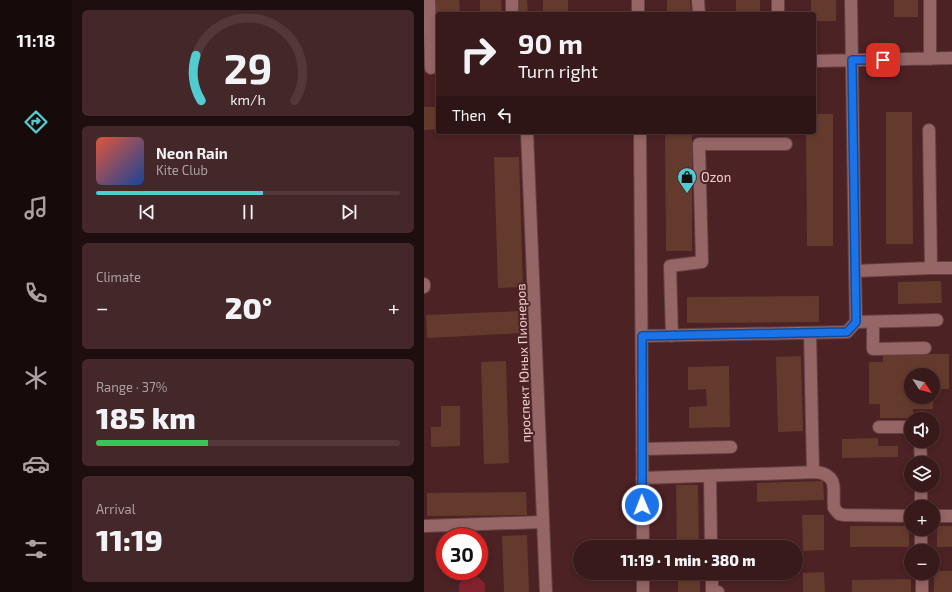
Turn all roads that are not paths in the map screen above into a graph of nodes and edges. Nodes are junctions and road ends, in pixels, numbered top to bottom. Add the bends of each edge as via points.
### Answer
1 (429, 0) edge
2 (512, 0) edge
3 (638, 0) edge
4 (698, 0) edge
5 (778, 0) edge
6 (851, 0) edge
7 (930, 0) edge
8 (512, 12) edge
9 (638, 12) edge
10 (699, 12) edge
11 (778, 12) edge
12 (952, 58) edge
13 (930, 59) junction
14 (852, 60) junction
15 (816, 61) edge
16 (431, 68) edge
17 (929, 130) dead end
18 (527, 134) edge
19 (640, 134) edge
20 (786, 144) dead end
21 (931, 268) junction
22 (952, 268) edge
23 (855, 271) junction
24 (424, 284) edge
25 (424, 287) edge
26 (937, 320) dead end
27 (856, 322) junction
28 (873, 322) junction
29 (810, 333) junction
30 (642, 336) junction
31 (672, 336) junction
32 (925, 348) dead end
33 (880, 427) dead end
34 (904, 427) edge
35 (731, 447) dead end
36 (642, 449) junction
37 (813, 472) junction
38 (710, 476) junction
39 (642, 478) junction
40 (904, 516) edge
41 (940, 516) edge
42 (952, 516) edge
43 (543, 522) junction
44 (424, 526) edge
45 (643, 540) edge
46 (711, 540) edge
47 (643, 580) edge
48 (712, 580) edge
49 (922, 580) edge
50 (546, 592) edge
51 (643, 592) edge
52 (718, 592) edge
53 (922, 592) edge

1 - 16 street
2 - 8 street
3 - 9 street
4 - 10 street
5 - 11 street
6 - 14 street
7 - 13 street
12 - 13 street
13 - 14 street
14 - 15 street
14 - 23 street
17 - 21 street
18 - 43 street, проспект Юных Пионеров
19 - 30 street
20 - 31 street via 699,144 702,262 670,266
21 - 22 street
21 - 23 street
23 - 27 street
24 - 25 street
26 - 28 street
27 - 28 street
27 - 29 street via 847,332
28 - 32 street via 873,349
29 - 31 street
29 - 37 street
30 - 31 street
30 - 36 street
33 - 34 street
35 - 36 street
36 - 39 street
37 - 38 street
37 - 40 street via 831,477 834,484 834,508 839,514
38 - 39 street
38 - 46 street
39 - 45 street
41 - 42 street
43 - 44 street
43 - 50 street, проспект Юных Пионеров
47 - 51 street
48 - 52 street via 712,590
49 - 53 street

